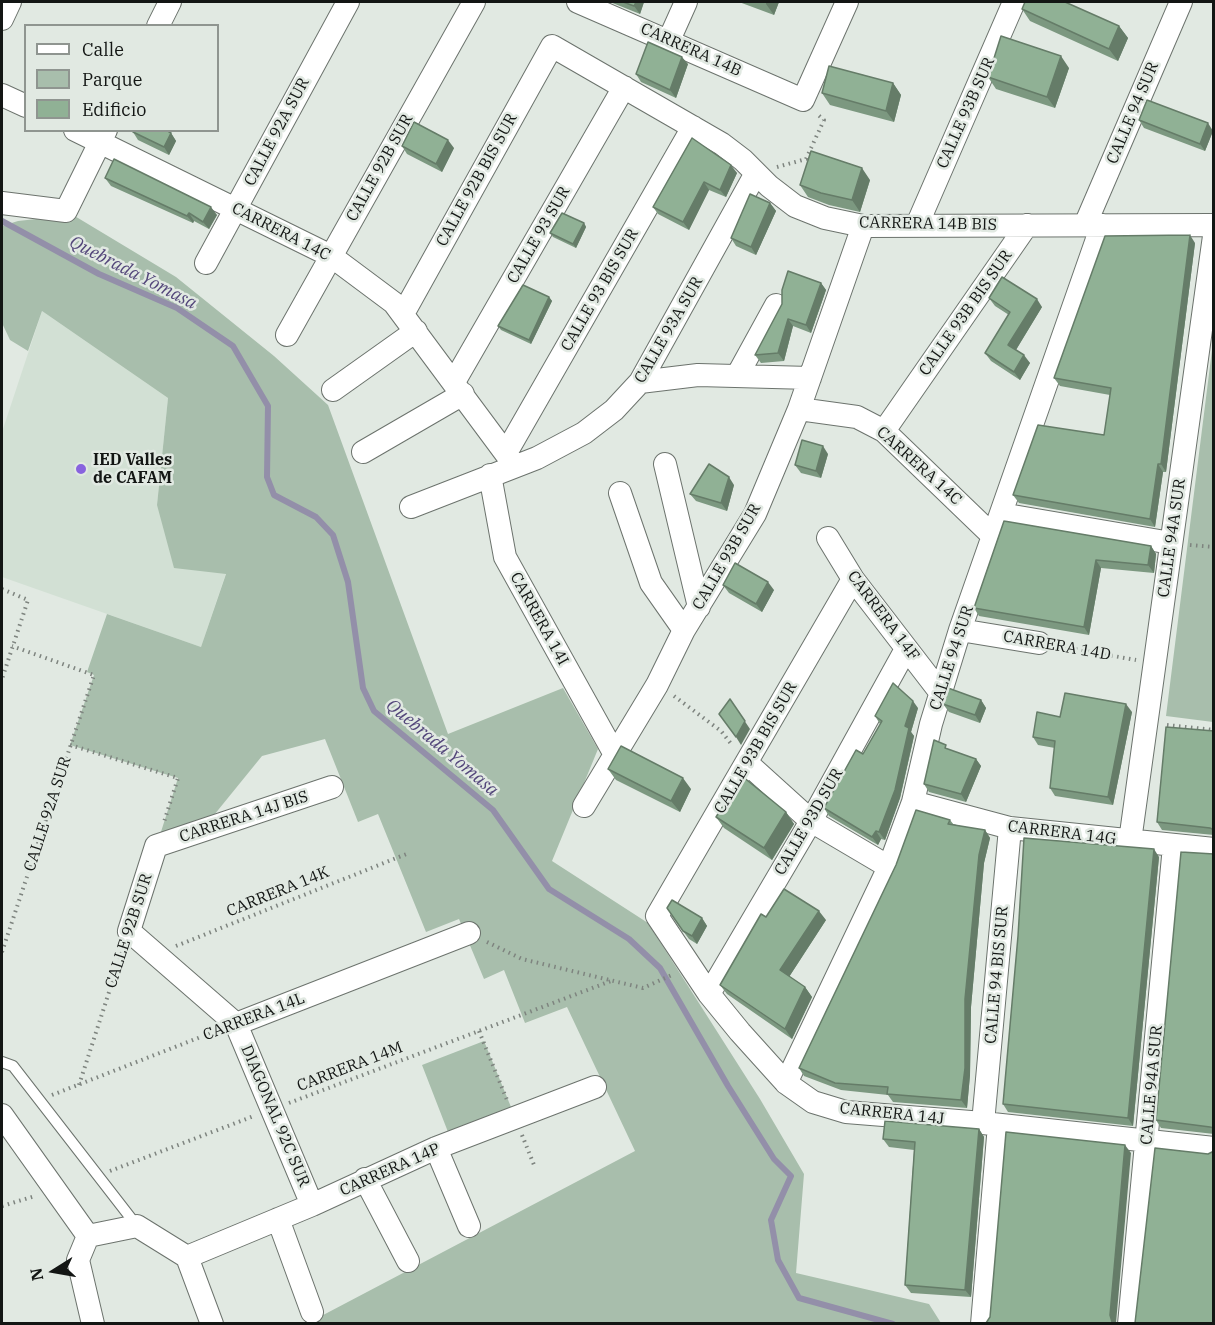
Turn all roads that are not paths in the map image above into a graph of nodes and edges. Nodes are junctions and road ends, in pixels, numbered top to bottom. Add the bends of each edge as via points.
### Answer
1 (10, 2) edge
2 (170, 2) edge
3 (348, 2) edge
4 (474, 2) edge
5 (578, 2) edge
6 (686, 2) edge
7 (847, 2) edge
8 (1014, 2) edge
9 (1180, 2) edge
10 (2, 19) edge
11 (159, 24) edge
12 (669, 40) junction
13 (552, 46) joint
14 (624, 87) junction
15 (2, 95) edge
16 (24, 105) edge
17 (693, 127) junction
18 (84, 132) edge
19 (103, 136) edge
20 (756, 173) junction
21 (2, 203) edge
22 (236, 209) junction
23 (917, 225) junction
24 (1027, 225) junction
25 (1094, 225) junction
26 (1214, 225) edge
27 (863, 226) junction
28 (1214, 236) edge
29 (331, 256) junction
30 (206, 263) dead end
31 (776, 305) dead end
32 (409, 323) junction
33 (287, 335) dead end
34 (737, 376) junction
35 (810, 378) junction
36 (640, 382) junction
37 (458, 388) junction
38 (333, 390) dead end
39 (799, 409) junction
40 (884, 431) junction
41 (363, 452) dead end
42 (510, 459) junction
43 (664, 464) dead end
44 (490, 475) junction
45 (621, 493) dead end
46 (411, 507) dead end
47 (1001, 514) junction
48 (993, 536) junction
49 (828, 538) dead end
50 (1171, 543) junction
51 (853, 579) junction
52 (699, 607) junction
53 (684, 630) junction
54 (960, 630) junction
55 (1039, 643) road end
56 (906, 649) junction
57 (940, 692) junction
58 (614, 753) junction
59 (748, 764) junction
60 (332, 787) dead end
61 (913, 802) junction
62 (584, 806) dead end
63 (811, 821) junction
64 (1010, 828) junction
65 (1130, 841) junction
66 (156, 846) joint
67 (1174, 846) junction
68 (1214, 849) edge
69 (889, 867) junction
70 (657, 916) joint
71 (129, 932) joint
72 (469, 933) road end
73 (709, 994) junction
74 (236, 1024) junction
75 (2, 1062) edge
76 (786, 1083) junction
77 (595, 1087) dead end
78 (2, 1115) edge
79 (991, 1124) junction
80 (1146, 1141) junction
81 (436, 1148) junction
82 (1214, 1148) edge
83 (365, 1179) junction
84 (312, 1205) junction
85 (278, 1219) junction
86 (137, 1226) junction
87 (470, 1226) dead end
88 (88, 1236) junction
89 (187, 1257) junction
90 (408, 1261) dead end
91 (312, 1312) dead end
92 (93, 1323) edge
93 (212, 1323) edge
94 (982, 1323) edge
95 (1129, 1323) edge

1 - 10 street
2 - 11 street
3 - 22 street, CALLE 92A SUR
4 - 29 street, CALLE 92B SUR
5 - 12 street, CARRERA 14B
6 - 12 street
7 - 12 street, CARRERA 14B via 803,99
8 - 23 street, CALLE 93B SUR
9 - 25 street, CALLE 94 SUR
13 - 14 street, CARRERA 14B BIS
13 - 32 street, CALLE 92B BIS SUR
14 - 17 street, CARRERA 14B BIS
14 - 37 street, CALLE 93 SUR
15 - 16 street
17 - 20 street, CARRERA 14B BIS via 722,144
17 - 42 street, CALLE 93 BIS SUR
18 - 19 street, CARRERA 14C
19 - 21 street via 66,211
19 - 22 street, CARRERA 14C
20 - 27 street, CARRERA 14B BIS via 795,206 825,218
20 - 36 street, CALLE 93A SUR
22 - 29 street, CARRERA 14C
22 - 30 street, CALLE 92A SUR
23 - 24 street, CARRERA 14B BIS
23 - 27 street, CARRERA 14B BIS
24 - 25 street, CARRERA 14B BIS
24 - 40 street, CALLE 93B BIS SUR
25 - 26 street, CARRERA 14B BIS
25 - 47 street, CALLE 94 SUR
27 - 35 street, CALLE 93B SUR
28 - 50 street, CALLE 94A SUR
29 - 32 street, CARRERA 14C via 394,303
29 - 33 street, CALLE 92B SUR
31 - 34 street
32 - 37 street, CARRERA 14C
32 - 38 street, CALLE 92B BIS SUR
34 - 35 street
34 - 36 street via 698,375
35 - 39 street, CALLE 93B SUR
36 - 42 street, CALLE 93A SUR via 615,410 584,433 537,458
37 - 41 street, CALLE 93 SUR
37 - 42 street, CARRERA 14C
39 - 40 street, CARRERA 14C via 857,417
39 - 52 street, CALLE 93B SUR via 754,514
40 - 48 street, CARRERA 14C
42 - 44 street, CALLE 93A SUR
43 - 52 street
44 - 46 street, CALLE 93A SUR
44 - 58 street, CARRERA 14I via 505,557
45 - 53 street via 651,583
47 - 48 street, CALLE 94 SUR
47 - 50 street
48 - 54 street, CALLE 94 SUR
49 - 51 street, CARRERA 14F
50 - 65 street, CALLE 94A SUR
51 - 56 street, CARRERA 14F
51 - 59 street, CALLE 93B BIS SUR
52 - 53 street, CALLE 93B SUR
53 - 58 street, CALLE 93B SUR via 657,684
54 - 55 street, CARRERA 14D
54 - 57 street, CALLE 94 SUR
56 - 57 street, CARRERA 14F
56 - 63 street, CALLE 93D SUR
57 - 61 street, CALLE 94 SUR
58 - 62 street, CALLE 93B SUR
59 - 63 street
59 - 70 street, CALLE 93B BIS SUR
60 - 66 street, CARRERA 14J BIS
61 - 64 street, CARRERA 14G
61 - 69 street, CALLE 94 SUR
63 - 69 street
63 - 73 street, CALLE 93D SUR
64 - 65 street, CARRERA 14G
64 - 79 street, CALLE 94 BIS SUR
65 - 67 street, CARRERA 14G
66 - 71 street, CALLE 92B SUR
67 - 68 street, CARRERA 14G
67 - 80 street, CALLE 94A SUR
69 - 76 street, CALLE 94 SUR
70 - 73 street, CARRERA 14J
71 - 74 street, DIAGONAL 92C SUR
72 - 74 street, CARRERA 14L
73 - 76 street, CARRERA 14J
74 - 84 street, DIAGONAL 92C SUR
75 - 86 lane via 13,1066
76 - 79 street, CARRERA 14J via 813,1102 846,1112
77 - 81 street, CARRERA 14P
78 - 88 street
79 - 80 street, CARRERA 14J
79 - 94 street, CALLE 94 BIS SUR
80 - 82 street, CARRERA 14J
80 - 95 street, CALLE 94A SUR
81 - 83 street, CARRERA 14P
81 - 87 street
83 - 84 street, CARRERA 14P
83 - 90 street
84 - 85 street, CARRERA 14P
85 - 89 street, CARRERA 14P
85 - 91 street
86 - 88 street
86 - 89 street
88 - 92 street via 78,1260
89 - 93 street

